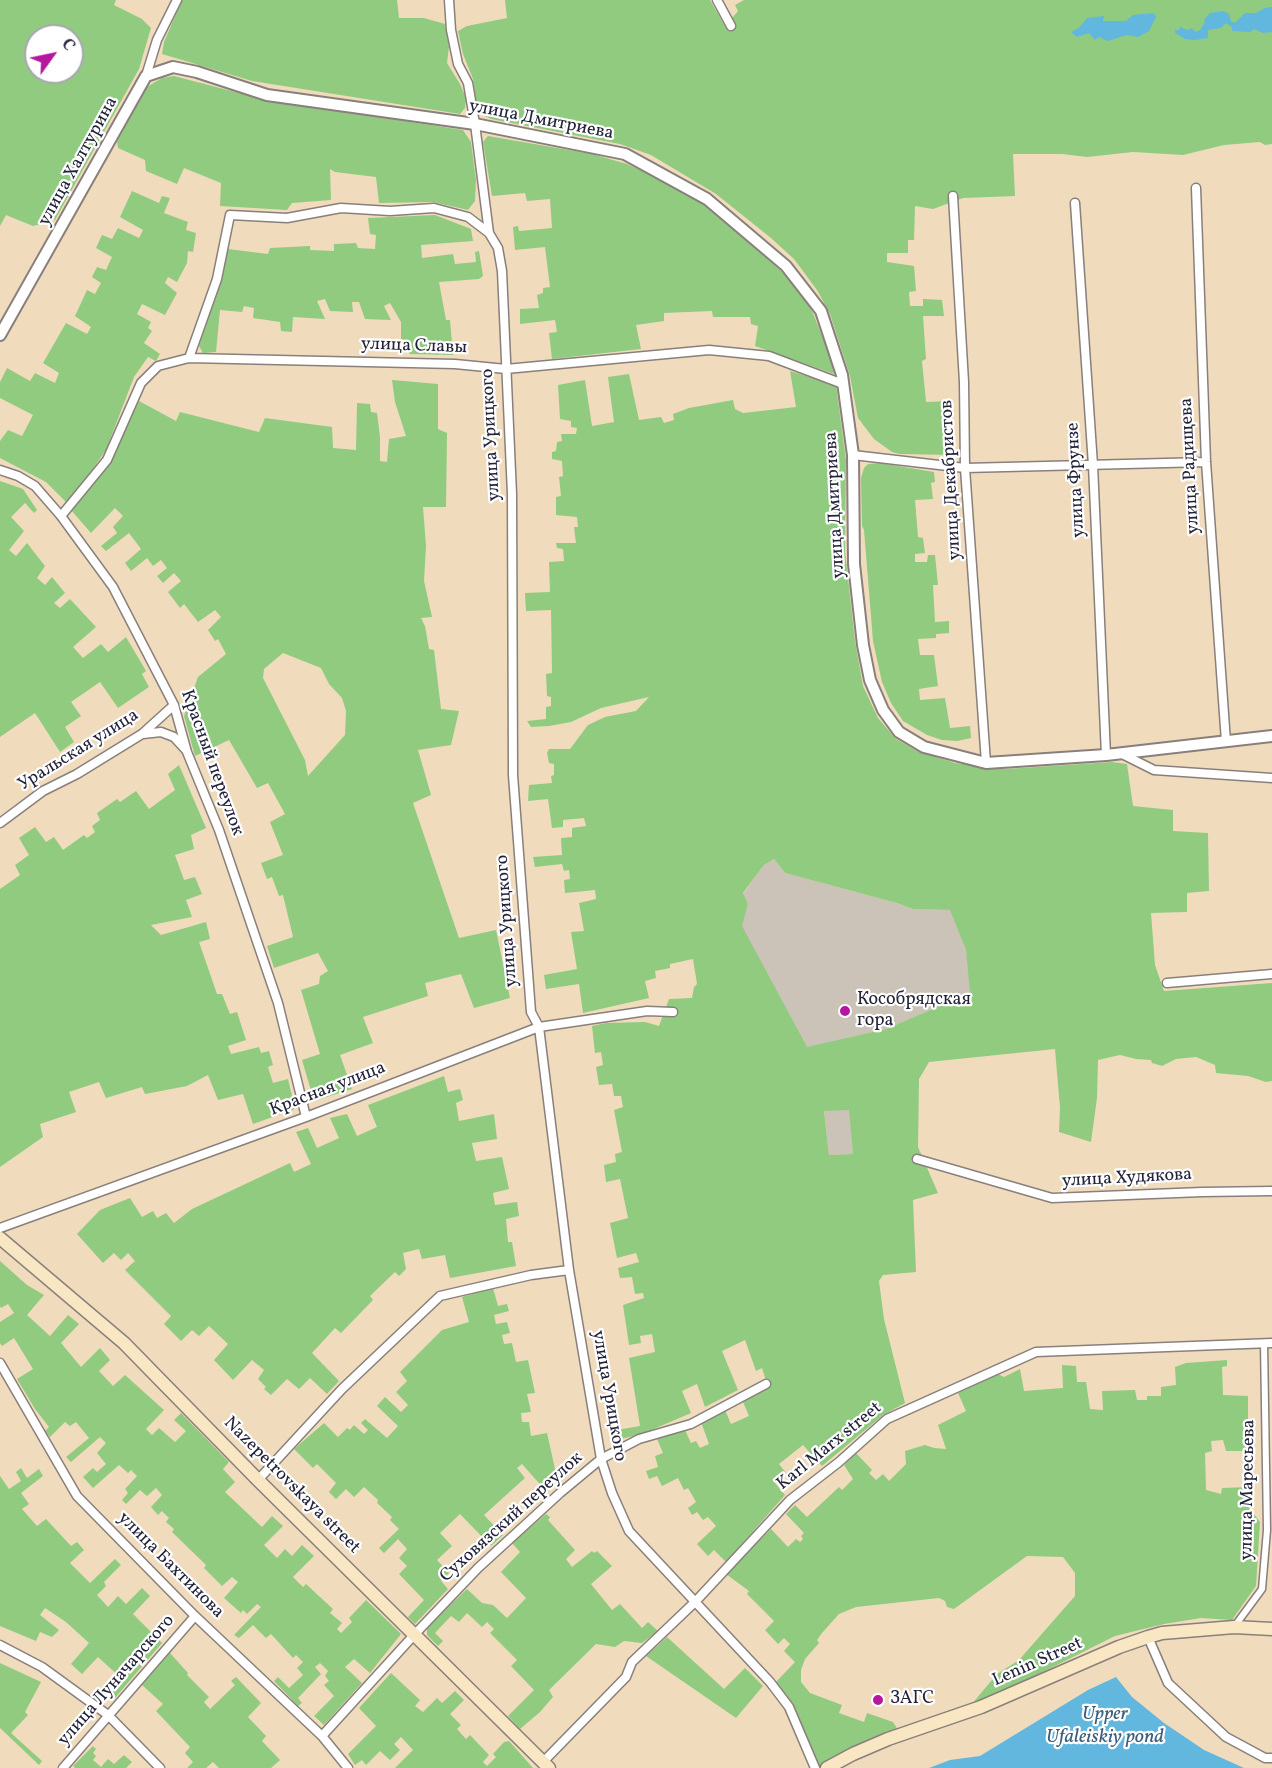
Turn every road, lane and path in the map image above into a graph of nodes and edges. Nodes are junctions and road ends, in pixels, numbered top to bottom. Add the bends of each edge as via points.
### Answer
1 (177, 0) edge
2 (449, 0) edge
3 (717, 0) edge
4 (731, 26) dead end
5 (146, 76) junction
6 (476, 124) junction
7 (1197, 188) dead end
8 (953, 196) dead end
9 (1075, 203) dead end
10 (489, 233) junction
11 (0, 335) edge
12 (189, 358) junction
13 (506, 369) junction
14 (843, 384) junction
15 (853, 454) junction
16 (1206, 462) junction
17 (1093, 465) junction
18 (965, 468) junction
19 (0, 470) edge
20 (61, 516) junction
21 (174, 705) junction
22 (142, 734) junction
23 (1272, 736) edge
24 (1226, 742) junction
25 (187, 752) junction
26 (1121, 753) junction
27 (1106, 755) junction
28 (986, 763) junction
29 (1272, 778) edge
30 (0, 823) edge
31 (1272, 974) edge
32 (1167, 983) dead end
33 (673, 1012) dead end
34 (539, 1027) junction
35 (306, 1117) junction
36 (917, 1159) dead end
37 (1272, 1191) edge
38 (0, 1228) edge
39 (0, 1238) edge
40 (569, 1270) junction
41 (1268, 1343) edge
42 (1, 1368) edge
43 (766, 1383) dead end
44 (601, 1459) junction
45 (258, 1480) junction
46 (695, 1602) junction
47 (195, 1616) junction
48 (1234, 1627) junction
49 (1272, 1629) edge
50 (414, 1635) junction
51 (1148, 1637) junction
52 (0, 1645) edge
53 (108, 1715) junction
54 (322, 1736) junction
55 (1272, 1758) edge
56 (546, 1765) edge
57 (63, 1768) edge
58 (160, 1768) edge
59 (348, 1768) edge
60 (814, 1768) edge
61 (827, 1768) edge

1 - 5 street, улица Халтурина via 157,40
2 - 6 street, улица Урицкого via 458,64 468,83
3 - 4 street
5 - 6 street, улица Дмитриева via 173,66 267,95
5 - 11 street, улица Халтурина
6 - 10 street, улица Урицкого
6 - 14 street, улица Дмитриева via 625,154 707,199 786,266 814,302
7 - 16 street, улица Радищева
8 - 18 street, улица Декабристов
9 - 17 street, улица Фрунзе
10 - 12 street via 468,218 434,208 341,208 287,218 230,215 217,279
10 - 13 street, улица Урицкого via 498,248 502,271
12 - 13 street, улица Славы via 455,364
12 - 20 street, улица Славы via 158,366 141,383 107,460
13 - 14 street, улица Славы via 709,350 769,356
13 - 34 street, улица Урицкого via 512,494 513,776 531,1012
14 - 15 street, улица Дмитриева
15 - 18 street
15 - 28 street, улица Дмитриева via 854,564 870,680 898,732 924,747
16 - 17 street
16 - 24 street, улица Радищева
17 - 18 street
17 - 27 street, улица Фрунзе
18 - 28 street, улица Декабристов
19 - 20 street, Красный переулок via 35,486
20 - 21 street, Красный переулок via 113,586
21 - 22 street, Уральская улица
21 - 25 street, Красный переулок
22 - 25 street via 161,732 174,737
22 - 30 street, Уральская улица via 43,791
23 - 24 street, улица Дмитриева
24 - 26 street, улица Дмитриева
25 - 35 street, Красный переулок via 219,830 278,1003
26 - 27 street, улица Дмитриева
26 - 29 street via 1154,770
27 - 28 street, улица Дмитриева
31 - 32 street
33 - 34 street, Красная улица via 647,1011
34 - 35 street, Красная улица
34 - 40 street, улица Урицкого
35 - 38 street, Красная улица
36 - 37 street, улица Худякова via 1052,1198
39 - 45 main road, Nazepetrovskaya street via 124,1343
40 - 44 street, улица Урицкого
40 - 45 street via 440,1296 342,1389
41 - 46 street, Karl Marx street via 1036,1352 886,1419 790,1500
41 - 48 street, улица Маресьева via 1268,1530 1262,1589
42 - 47 street, улица Бахтинова via 77,1496
43 - 44 street, Суховязский переулок via 692,1424 639,1439
44 - 46 street, улица Урицкого via 629,1531
44 - 50 street, Суховязский переулок via 478,1568
45 - 50 main road, Nazepetrovskaya street
46 - 56 street, Karl Marx street via 632,1662 627,1677
46 - 60 street, улица Урицкого via 789,1707
47 - 53 street, улица Луначарского
47 - 54 street, улица Бахтинова
48 - 49 main road, Lenin Street
48 - 51 main road, Lenin Street
50 - 54 street, Суховязский переулок
50 - 56 main road, Nazepetrovskaya street
51 - 55 street via 1168,1683 1226,1737
51 - 61 main road, Lenin Street via 981,1707 888,1738
52 - 53 street via 42,1667
53 - 57 street, улица Луначарского
53 - 58 street
54 - 59 street, улица Бахтинова

